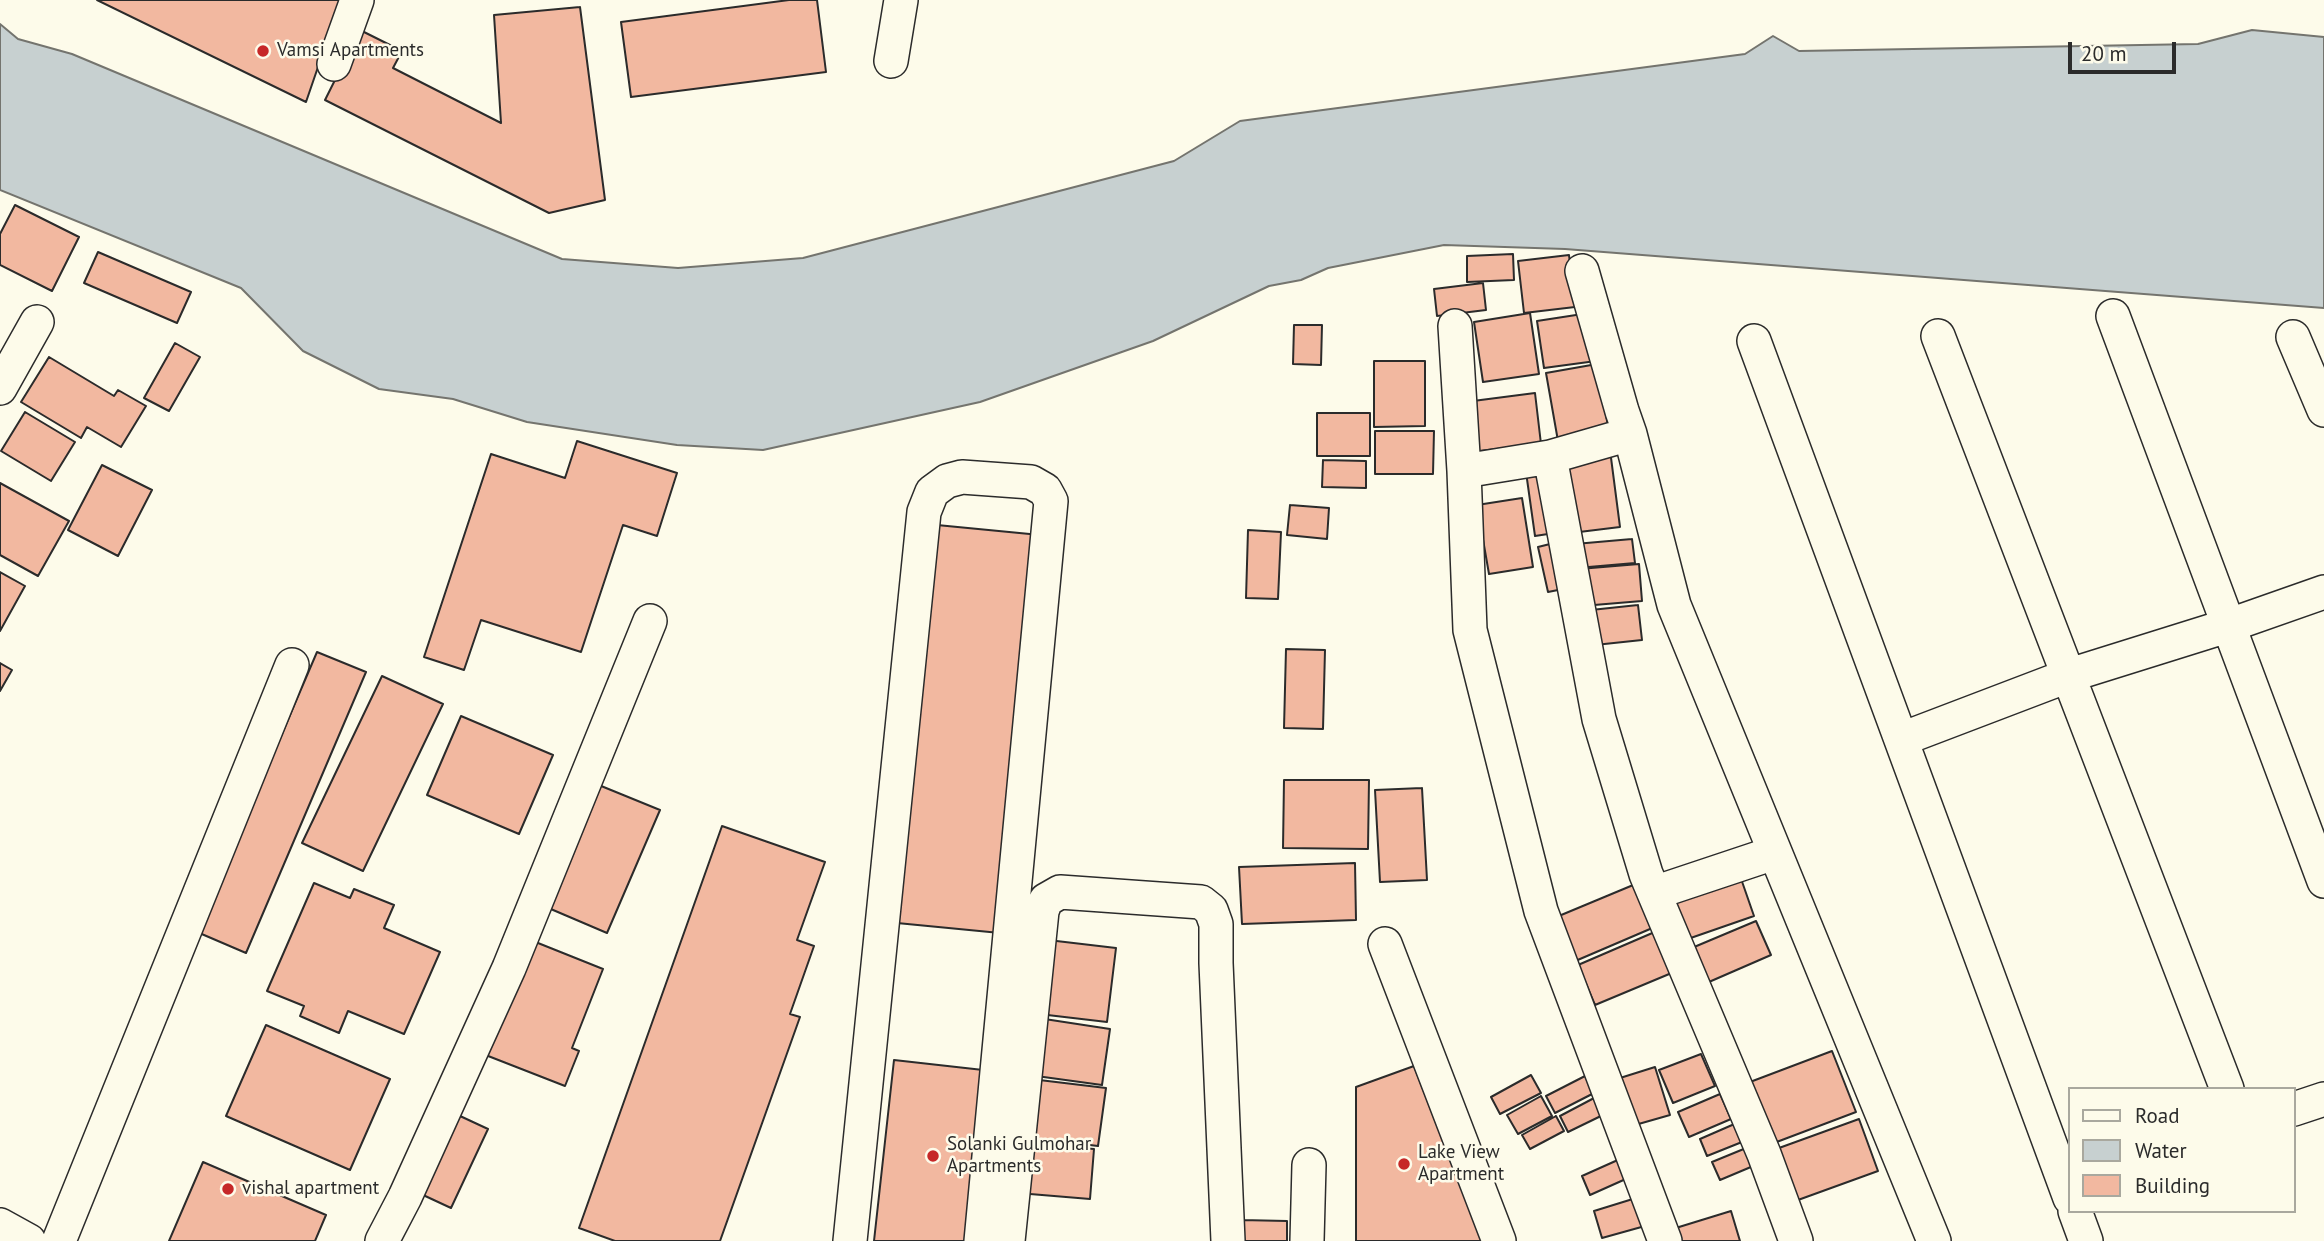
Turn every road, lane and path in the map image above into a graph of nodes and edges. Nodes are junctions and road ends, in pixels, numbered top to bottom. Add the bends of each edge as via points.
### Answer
1 (357, 0) edge
2 (901, 0) edge
3 (891, 61) dead end
4 (334, 64) dead end
5 (1582, 271) dead end
6 (2113, 316) dead end
7 (37, 322) dead end
8 (1455, 327) dead end
9 (1938, 336) dead end
10 (2293, 337) dead end
11 (1754, 341) dead end
12 (0, 388) edge
13 (2324, 410) edge
14 (1630, 433) junction
15 (1550, 457) junction
16 (1464, 471) junction
17 (2324, 592) edge
18 (650, 621) dead end
19 (2230, 625) junction
20 (292, 665) dead end
21 (2070, 674) junction
22 (1902, 738) junction
23 (1774, 853) junction
24 (2324, 881) edge
25 (1654, 893) junction
26 (1385, 944) dead end
27 (2226, 1087) edge
28 (2324, 1099) edge
29 (2296, 1108) edge
30 (1309, 1165) dead end
31 (2068, 1188) edge
32 (2077, 1213) edge
33 (0, 1225) edge
34 (29, 1241) edge
35 (59, 1241) edge
36 (382, 1241) edge
37 (850, 1241) edge
38 (981, 1241) edge
39 (1008, 1241) edge
40 (1228, 1241) edge
41 (1307, 1241) edge
42 (1499, 1241) edge
43 (1665, 1241) edge
44 (1796, 1241) edge
45 (1934, 1241) edge
46 (2086, 1241) edge

1 - 4 street
2 - 3 street
5 - 14 street
6 - 19 street
7 - 12 street
8 - 16 street
9 - 21 street
10 - 13 street
11 - 22 street
14 - 15 street
14 - 23 street via 1674,605
15 - 16 street
15 - 25 street via 1599,719
16 - 43 street via 1470,630 1541,911
17 - 19 street
18 - 36 street via 509,968
19 - 21 street
19 - 24 street
20 - 35 street
21 - 22 street
21 - 27 street
22 - 31 street
23 - 25 street
23 - 45 street
25 - 44 street
26 - 42 street
28 - 29 street
30 - 41 street
32 - 46 street
33 - 34 street
37 - 38 street via 924,512 932,492 962,477 1031,482 1051,500
39 - 40 street via 1042,911 1046,900 1060,892 1201,902 1211,910 1216,924

